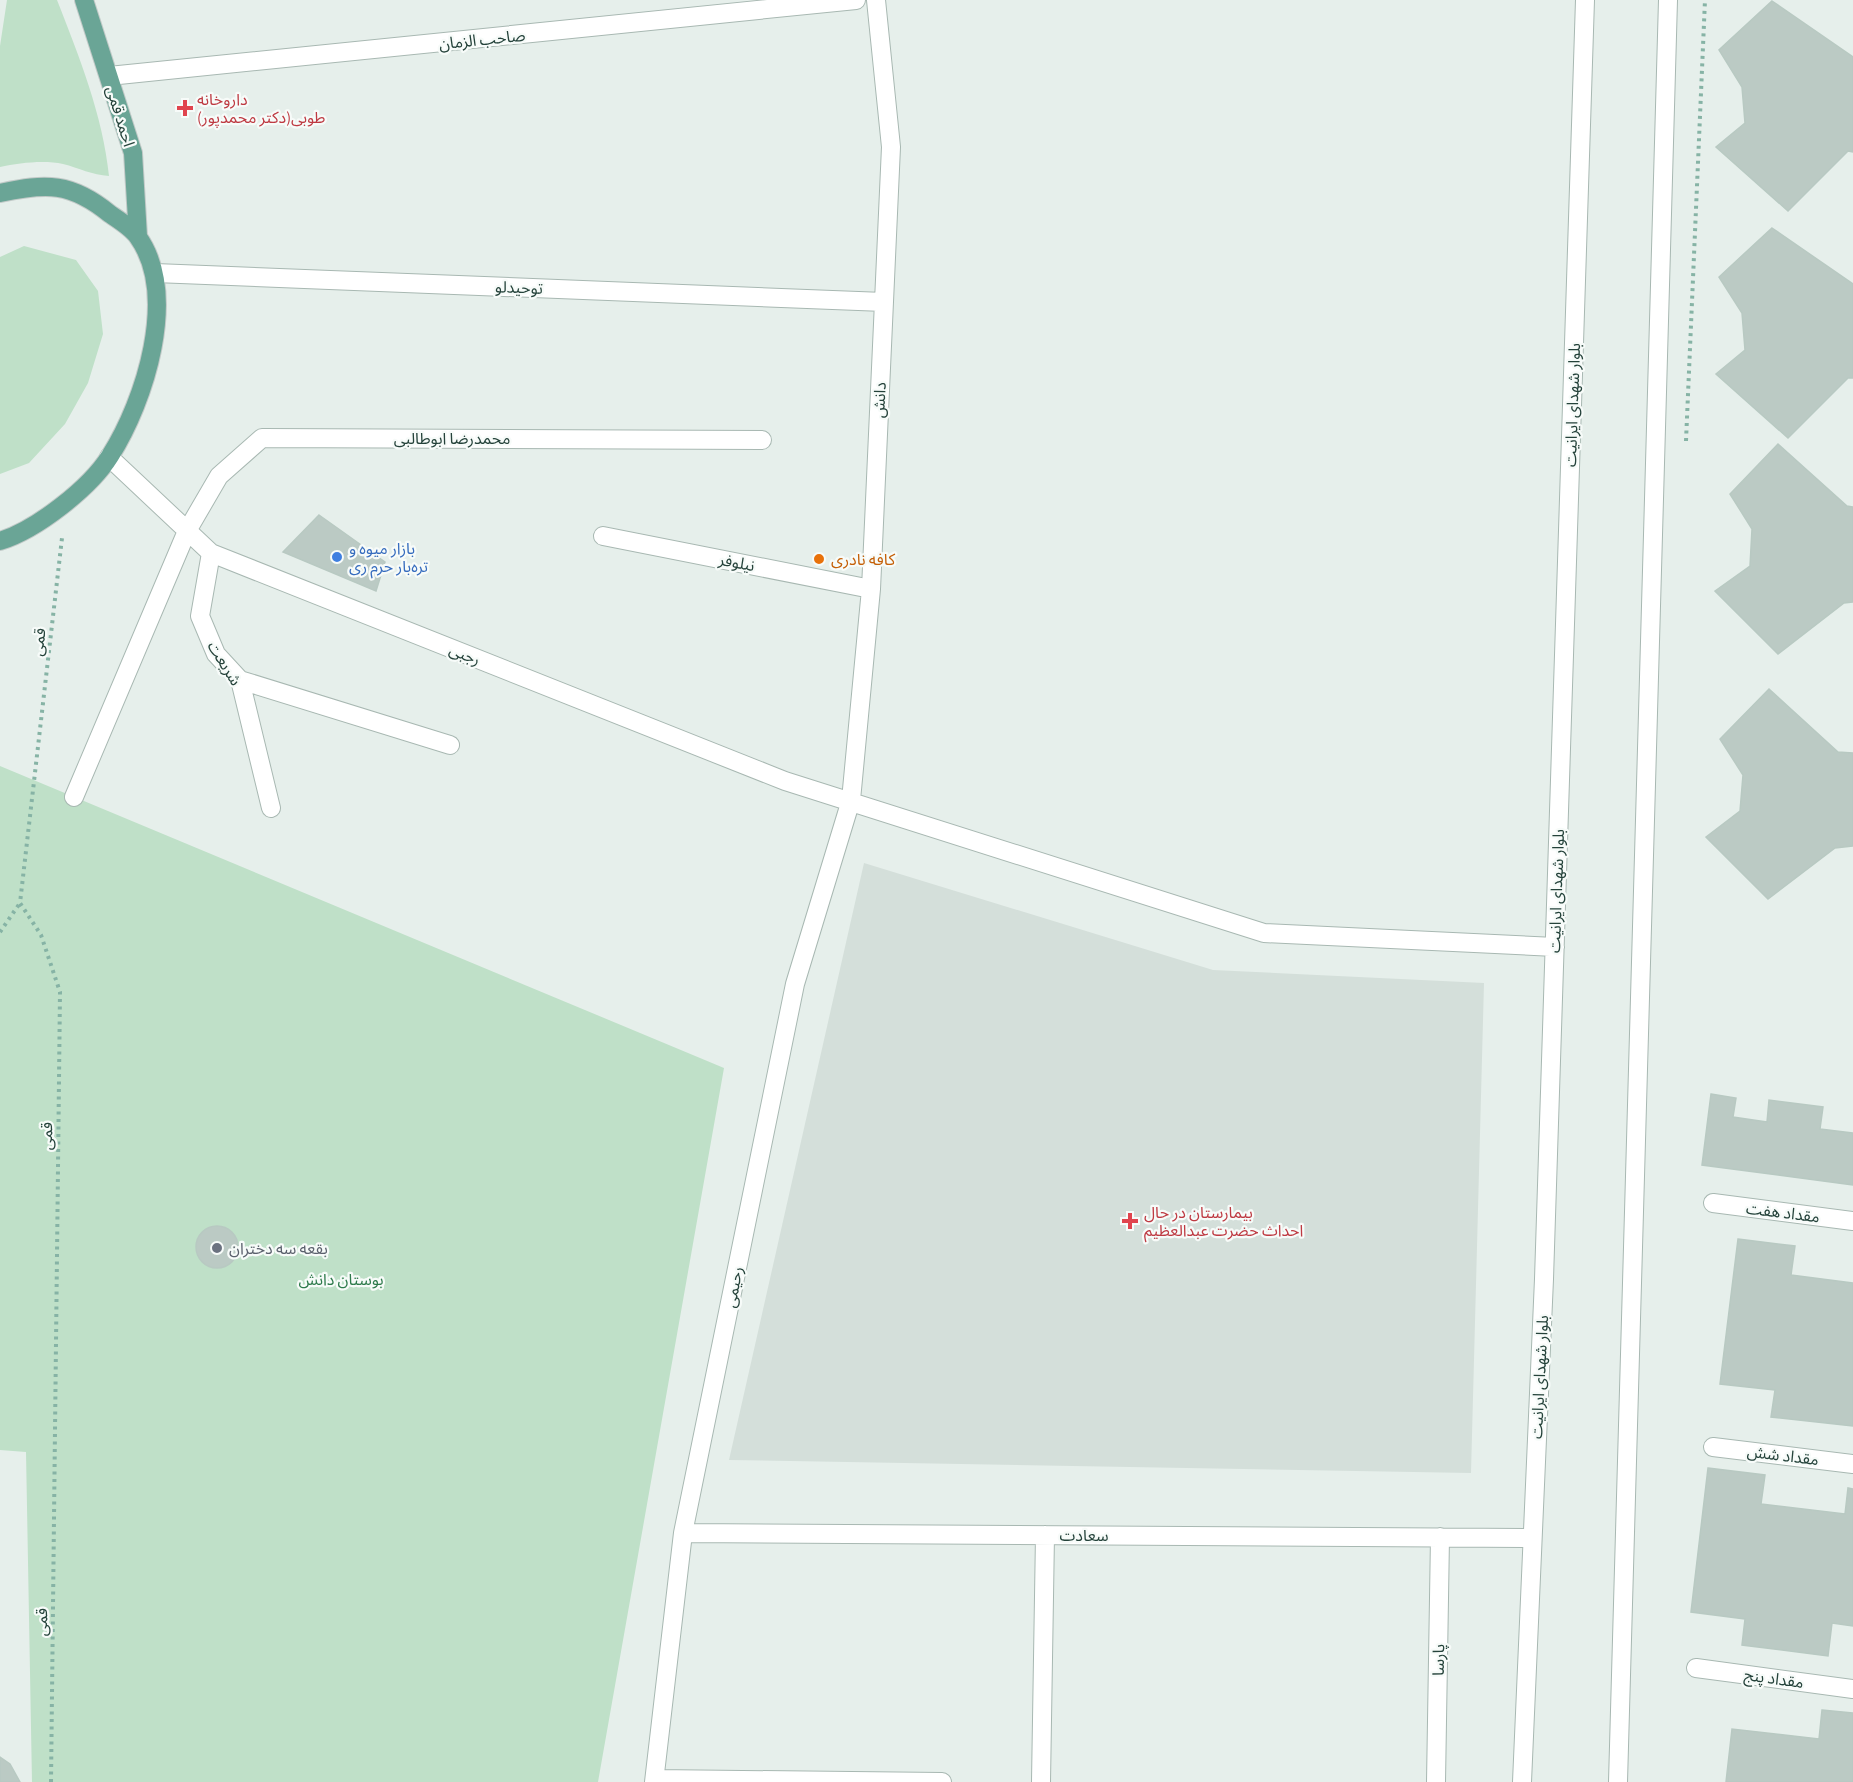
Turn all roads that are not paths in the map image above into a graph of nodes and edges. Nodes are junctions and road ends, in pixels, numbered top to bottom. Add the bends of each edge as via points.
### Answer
1 (84, 0) edge
2 (856, 0) edge
3 (876, 0) edge
4 (1585, 0) edge
5 (1668, 0) edge
6 (109, 76) junction
7 (0, 192) edge
8 (138, 236) junction
9 (155, 273) junction
10 (884, 302) junction
11 (762, 440) dead end
12 (109, 457) junction
13 (187, 531) junction
14 (603, 536) dead end
15 (0, 541) edge
16 (211, 553) junction
17 (871, 589) junction
18 (240, 680) junction
19 (450, 745) dead end
20 (74, 797) dead end
21 (851, 800) junction
22 (271, 808) dead end
23 (1554, 947) junction
24 (1713, 1203) dead end
25 (1853, 1221) edge
26 (1713, 1447) dead end
27 (1853, 1464) edge
28 (683, 1533) junction
29 (1045, 1535) junction
30 (1440, 1537) junction
31 (1531, 1538) junction
32 (1696, 1668) dead end
33 (1853, 1689) edge
34 (655, 1780) edge
35 (942, 1782) edge
36 (1041, 1782) edge
37 (1436, 1782) edge
38 (1522, 1782) edge
39 (1618, 1782) edge

1 - 6 main road, احمد قمی
2 - 6 street, صاحب الزمان
3 - 10 street, دانش via 891,147
4 - 23 street, بلوار شهدای ایرانیت
5 - 39 street
6 - 8 main road, احمد قمی via 133,153
7 - 8 main road via 39,184 64,188 102,207
8 - 9 main road
9 - 10 street, توحیدلو
9 - 12 main road via 156,317 150,362 140,396
10 - 17 street, دانش
11 - 13 street, محمدرضا ابوطالبی via 262,438 219,476
12 - 13 street, رجبی
12 - 15 main road via 66,503 16,536
13 - 16 street, رجبی
13 - 20 street, محمدرضا ابوطالبی
14 - 17 street, نیلوفر
16 - 18 street, شریعت via 200,616 216,654
16 - 21 street, رجبی via 785,781
17 - 21 street, دانش
18 - 19 street
18 - 22 street, شریعت
21 - 23 street, رجبی via 1264,933
21 - 28 street, رحیمی via 795,984
23 - 31 street, بلوار شهدای ایرانیت
24 - 25 street, مقداد هفت
26 - 27 street, مقداد شش
28 - 29 street, سعادت
28 - 34 street, رحیمی
29 - 30 street, سعادت
29 - 36 street
30 - 31 street, سعادت
30 - 37 street, پارسا
31 - 38 street, بلوار شهدای ایرانیت
32 - 33 street, مقداد پنج
34 - 35 street

